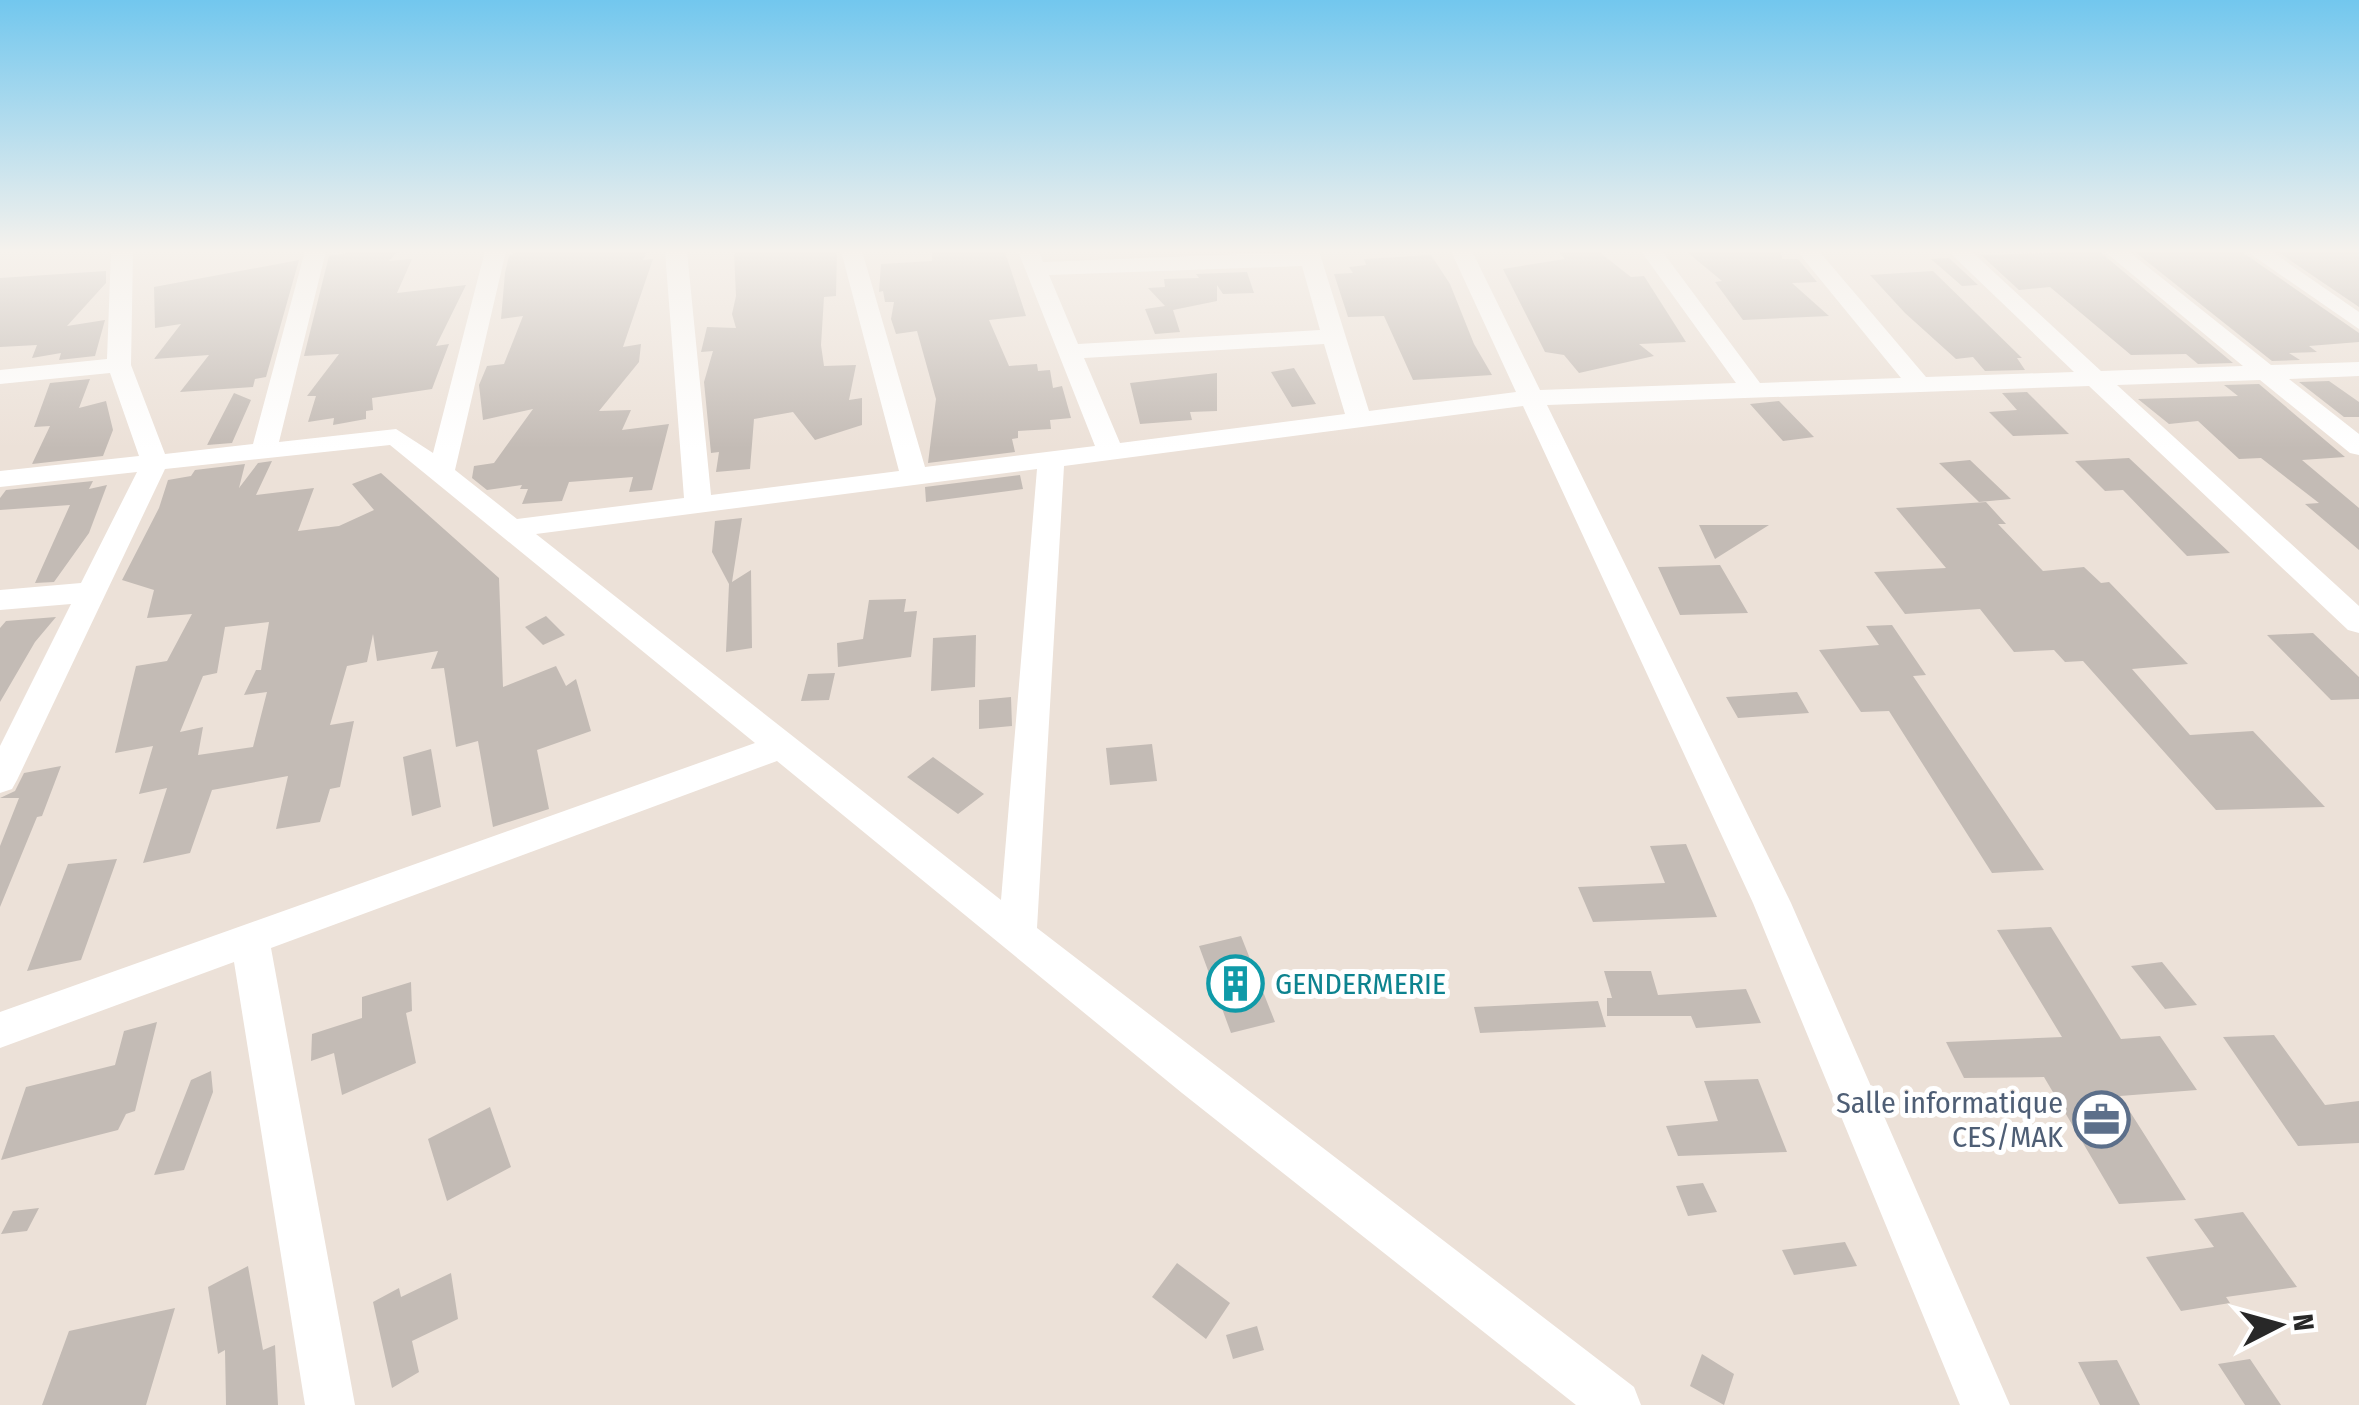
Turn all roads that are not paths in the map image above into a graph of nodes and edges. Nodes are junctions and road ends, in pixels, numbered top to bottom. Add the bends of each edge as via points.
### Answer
1 (121, 317) edge
2 (299, 317) edge
3 (480, 317) edge
4 (682, 317) edge
5 (869, 317) edge
6 (1055, 317) edge
7 (1327, 317) edge
8 (1492, 317) edge
9 (1699, 317) edge
10 (1862, 317) edge
11 (2028, 317) edge
12 (2196, 317) edge
13 (1333, 336) junction
14 (1069, 352) junction
15 (120, 366) junction
16 (2359, 369) edge
17 (2266, 372) junction
18 (0, 377) edge
19 (2095, 378) junction
20 (1919, 384) junction
21 (1753, 390) junction
22 (1530, 398) junction
23 (1359, 420) junction
24 (2359, 447) edge
25 (264, 452) junction
26 (1111, 452) junction
27 (1051, 460) junction
28 (155, 463) junction
29 (441, 472) junction
30 (914, 477) junction
31 (0, 479) edge
32 (698, 504) junction
33 (508, 529) junction
34 (93, 592) junction
35 (0, 600) edge
36 (2359, 623) edge
37 (15, 720) edge
38 (781, 747) junction
39 (0, 780) edge
40 (1017, 936) junction
41 (250, 940) junction
42 (0, 1030) edge
43 (330, 1405) edge
44 (1616, 1405) edge
45 (1985, 1405) edge

1 - 15 street
2 - 25 street
3 - 29 street
4 - 32 street
5 - 30 street
6 - 14 street
7 - 13 street
8 - 22 street
9 - 21 street
10 - 20 street
11 - 19 street
12 - 17 street
13 - 14 street
13 - 23 street
14 - 26 street
15 - 18 street
15 - 28 street
16 - 17 street
17 - 19 street
17 - 24 street
19 - 20 street
19 - 36 street
20 - 21 street
21 - 22 street
22 - 23 street
22 - 45 street via 1772,903
23 - 26 street
25 - 28 street
25 - 29 street via 396,438
26 - 27 street
27 - 30 street
27 - 40 street
28 - 31 street
28 - 34 street
29 - 33 street
30 - 32 street
32 - 33 street
33 - 38 street
34 - 35 street
34 - 37 street
37 - 39 street
38 - 40 street
38 - 41 street
40 - 44 street
41 - 42 street
41 - 43 street

